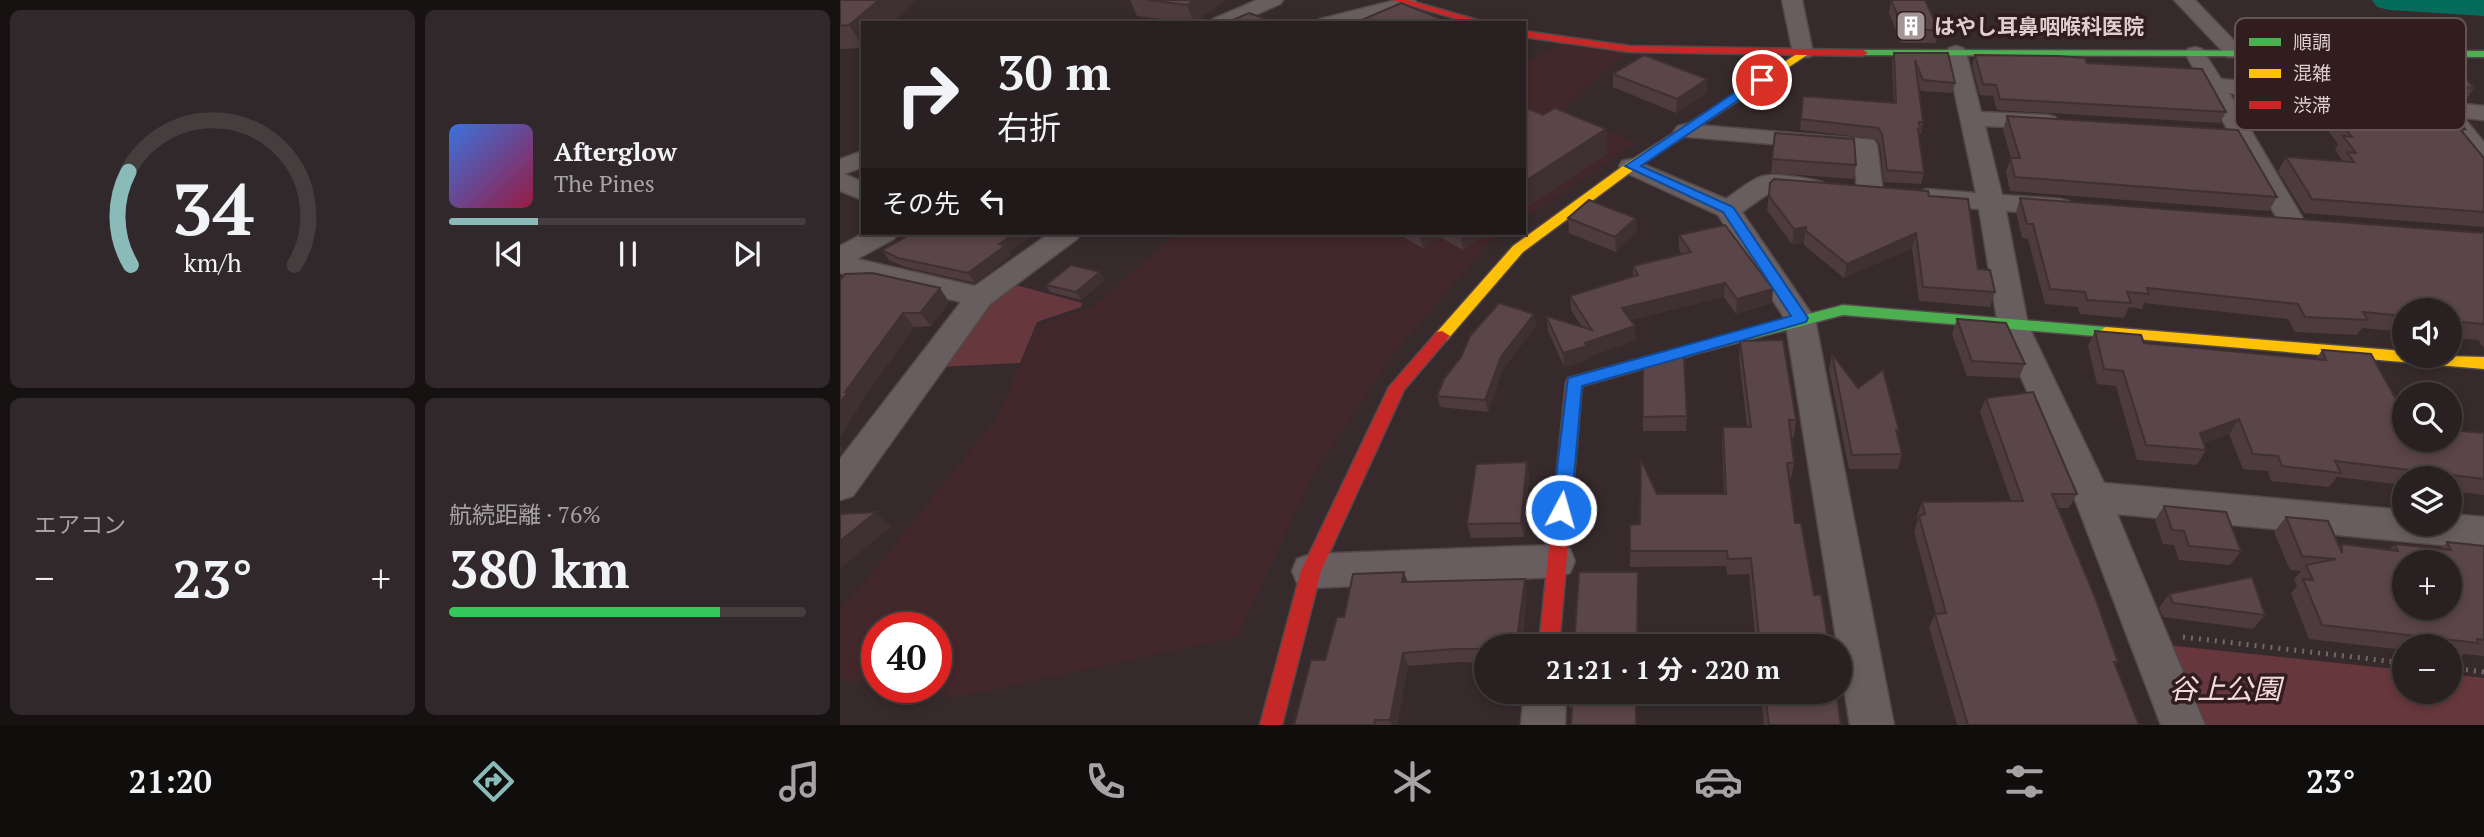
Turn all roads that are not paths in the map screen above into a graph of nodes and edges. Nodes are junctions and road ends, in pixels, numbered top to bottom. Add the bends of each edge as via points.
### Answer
1 (1273, 0) edge
2 (1792, 0) edge
3 (2184, 0) edge
4 (1402, 1) edge
5 (1225, 21) edge
6 (1334, 21) edge
7 (1476, 21) edge
8 (1526, 34) edge
9 (1956, 52) junction
10 (1803, 53) junction
11 (2195, 53) junction
12 (2235, 53) joint
13 (2466, 54) edge
14 (2484, 54) edge
15 (2213, 85) junction
16 (2235, 87) edge
17 (2466, 111) edge
18 (2484, 113) edge
19 (1972, 118) junction
20 (2066, 124) edge
21 (2235, 124) edge
22 (2239, 130) edge
23 (2462, 130) edge
24 (1686, 131) junction
25 (2214, 132) edge
26 (2241, 134) junction
27 (2484, 158) edge
28 (861, 159) edge
29 (1632, 166) junction
30 (840, 168) edge
31 (840, 181) edge
32 (861, 191) edge
33 (1870, 192) junction
34 (1991, 202) junction
35 (2087, 209) edge
36 (1728, 210) junction
37 (2265, 220) edge
38 (2292, 222) junction
39 (2319, 224) edge
40 (880, 235) edge
41 (1065, 235) edge
42 (840, 257) edge
43 (840, 264) edge
44 (980, 297) junction
45 (1800, 318) junction
46 (2013, 325) junction
47 (2484, 363) edge
48 (840, 486) edge
49 (2092, 497) junction
50 (2484, 533) edge
51 (1556, 561) junction
52 (1311, 571) junction
53 (1550, 634) edge
54 (1544, 704) edge
55 (1271, 725) edge
56 (1543, 725) edge
57 (1872, 725) edge
58 (2183, 725) edge

1 - 5 street
2 - 10 street
3 - 12 street
4 - 6 street
4 - 7 street
8 - 10 street via 1630,49
9 - 10 street
9 - 11 street
9 - 19 street
10 - 24 street
11 - 12 street
11 - 15 street
13 - 14 street
15 - 16 street
15 - 21 street
17 - 18 street
19 - 20 street
19 - 34 street
22 - 26 street
23 - 27 street
24 - 29 street
24 - 33 street via 1865,145
25 - 26 street
26 - 38 street
28 - 30 street
29 - 36 street
29 - 52 street via 1518,250 1397,387
31 - 32 street
33 - 34 street
33 - 36 street via 1767,183
34 - 35 street
34 - 46 street
36 - 45 street
37 - 38 street
38 - 39 street
40 - 42 street
41 - 44 street
43 - 44 street
44 - 48 street
45 - 46 street via 1843,310
45 - 51 street via 1574,382
45 - 57 street
46 - 47 street
46 - 49 street
49 - 50 street
49 - 58 street
51 - 52 street
51 - 53 street
52 - 55 street
54 - 56 street

